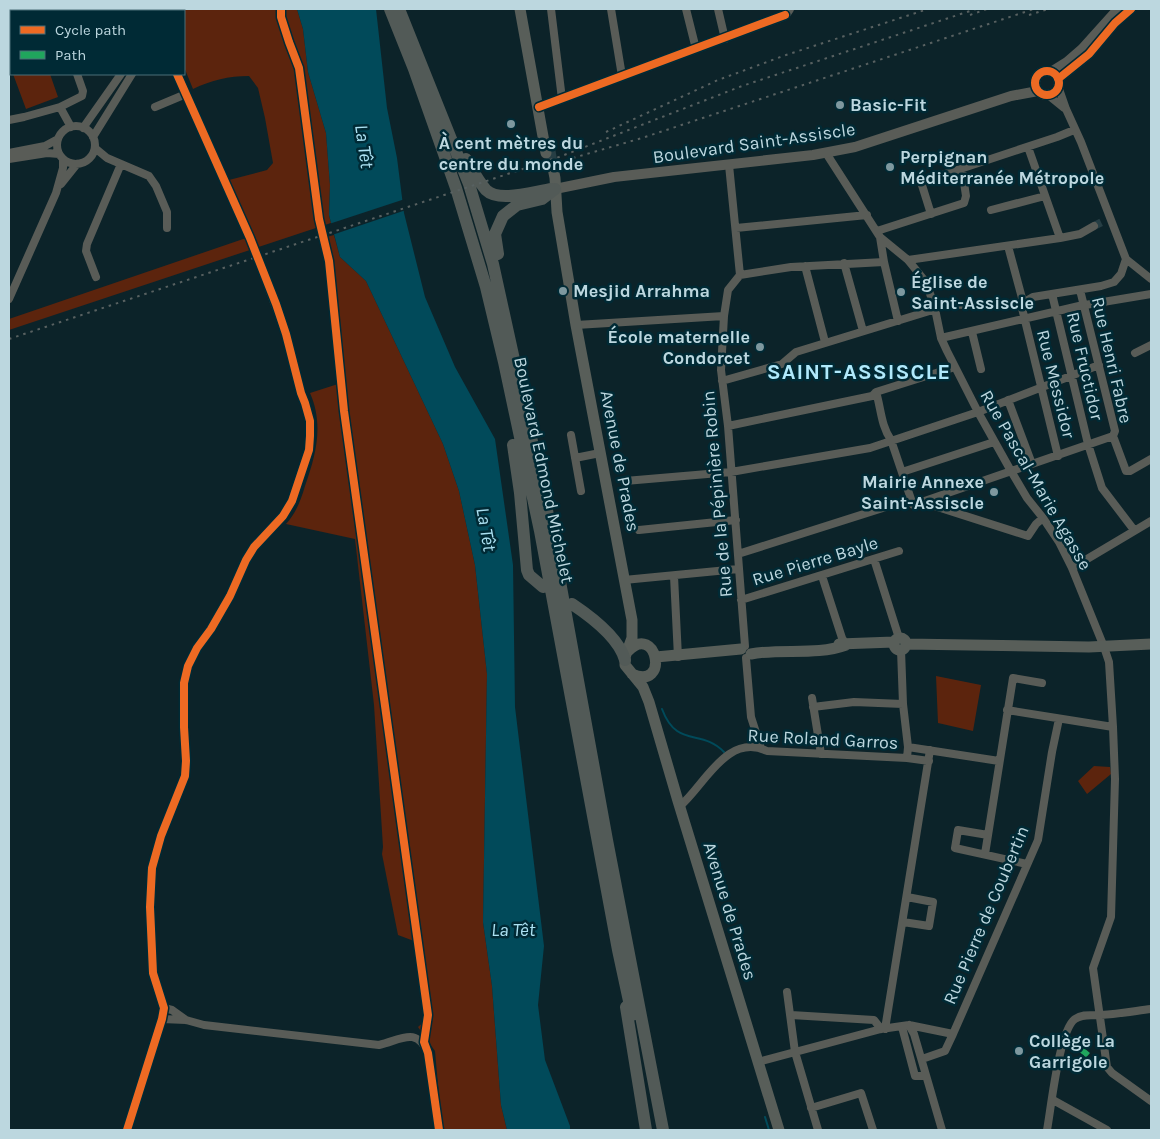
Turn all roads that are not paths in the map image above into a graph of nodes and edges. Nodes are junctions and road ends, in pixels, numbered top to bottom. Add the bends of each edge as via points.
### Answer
1 (390, 9) edge
2 (400, 9) edge
3 (520, 9) edge
4 (551, 9) edge
5 (610, 9) edge
6 (686, 9) edge
7 (718, 9) edge
8 (789, 9) edge
9 (1118, 9) edge
10 (1131, 9) edge
11 (725, 38) junction
12 (696, 49) junction
13 (77, 75) edge
14 (119, 75) edge
15 (131, 75) edge
16 (177, 75) edge
17 (622, 76) junction
18 (1056, 79) junction
19 (1040, 90) junction
20 (186, 94) junction
21 (562, 99) junction
22 (539, 103) junction
23 (60, 107) junction
24 (155, 107) dead end
25 (1066, 109) junction
26 (9, 120) edge
27 (71, 127) junction
28 (83, 128) junction
29 (448, 129) junction
30 (1074, 130) junction
31 (93, 137) junction
32 (58, 140) junction
33 (1028, 147) junction
34 (94, 148) junction
35 (548, 152) tunnel mouth
36 (9, 153) edge
37 (826, 153) junction
38 (61, 156) junction
39 (107, 158) junction
40 (9, 159) edge
41 (89, 159) junction
42 (77, 164) junction
43 (121, 164) junction
44 (729, 165) junction
45 (551, 169) tunnel mouth
46 (962, 169) junction
47 (555, 189) junction
48 (56, 192) junction
49 (1045, 196) junction
50 (991, 210) dead end
51 (932, 214) junction
52 (867, 215) junction
53 (1110, 218) junction
54 (1102, 222) tunnel mouth
55 (1094, 226) tunnel mouth
56 (167, 228) dead end
57 (736, 228) junction
58 (879, 234) junction
59 (1060, 238) junction
60 (1008, 246) junction
61 (255, 250) dead end
62 (1126, 259) junction
63 (258, 260) dead end
64 (908, 260) junction
65 (884, 262) junction
66 (844, 263) junction
67 (805, 266) junction
68 (740, 275) junction
69 (96, 277) dead end
70 (1151, 279) edge
71 (1080, 290) junction
72 (1052, 294) junction
73 (1151, 294) edge
74 (9, 299) edge
75 (1021, 304) junction
76 (1084, 305) junction
77 (935, 306) junction
78 (1057, 312) junction
79 (724, 316) junction
80 (1025, 320) junction
81 (898, 321) junction
82 (576, 325) junction
83 (863, 331) junction
84 (972, 332) junction
85 (942, 338) junction
86 (825, 342) junction
87 (1151, 345) edge
88 (1135, 353) dead end
89 (1099, 365) junction
90 (955, 367) junction
91 (981, 369) dead end
92 (1072, 377) junction
93 (722, 381) junction
94 (1041, 388) junction
95 (876, 392) junction
96 (1008, 400) junction
97 (978, 412) junction
98 (728, 426) junction
99 (571, 435) dead end
100 (1113, 436) junction
101 (891, 440) junction
102 (994, 442) junction
103 (1088, 444) junction
104 (600, 453) junction
105 (1058, 456) junction
106 (575, 458) junction
107 (1151, 459) edge
108 (521, 464) junction
109 (1032, 464) junction
110 (1011, 471) junction
111 (731, 472) junction
112 (902, 472) junction
113 (625, 481) dead end
114 (581, 491) dead end
115 (911, 499) junction
116 (922, 502) junction
117 (547, 510) junction
118 (1043, 518) junction
119 (736, 520) junction
120 (1149, 523) edge
121 (639, 530) dead end
122 (1134, 530) junction
123 (1151, 533) edge
124 (899, 551) dead end
125 (738, 554) junction
126 (874, 558) junction
127 (1072, 568) junction
128 (738, 569) junction
129 (674, 576) junction
130 (822, 576) junction
131 (624, 580) junction
132 (543, 587) dead end
133 (741, 600) junction
134 (572, 604) dead end
135 (632, 620) junction
136 (900, 644) junction
137 (1151, 644) edge
138 (645, 645) junction
139 (846, 645) junction
140 (1104, 647) junction
141 (746, 652) junction
142 (627, 656) junction
143 (678, 657) junction
144 (656, 658) junction
145 (632, 674) junction
146 (649, 674) junction
147 (1042, 683) dead end
148 (812, 698) dead end
149 (650, 702) junction
150 (903, 704) junction
151 (813, 707) junction
152 (1007, 710) junction
153 (1059, 718) junction
154 (1114, 727) junction
155 (908, 747) junction
156 (760, 748) junction
157 (930, 750) junction
158 (821, 754) junction
159 (907, 758) junction
160 (928, 761) junction
161 (999, 761) junction
162 (680, 806) junction
163 (988, 835) junction
164 (985, 854) junction
165 (1027, 864) junction
166 (907, 897) junction
167 (903, 922) junction
168 (623, 949) junction
169 (788, 992) dead end
170 (164, 1008) junction
171 (1151, 1009) edge
172 (791, 1015) junction
173 (1099, 1015) junction
174 (162, 1019) junction
175 (186, 1020) junction
176 (905, 1026) junction
177 (883, 1029) junction
178 (952, 1034) junction
179 (795, 1052) junction
180 (922, 1059) junction
181 (758, 1062) junction
182 (926, 1076) junction
183 (1053, 1100) junction
184 (1151, 1100) edge
185 (811, 1108) junction
186 (127, 1130) edge
187 (439, 1130) edge
188 (646, 1130) edge
189 (656, 1130) edge
190 (663, 1130) edge
191 (671, 1130) edge
192 (779, 1130) edge
193 (818, 1130) edge
194 (873, 1130) edge
195 (942, 1130) edge
196 (1047, 1130) edge
197 (1107, 1130) edge

1 - 108 highway via 462,210
2 - 29 highway, Boulevard Edmond Michelet
3 - 22 main road
4 - 21 street
5 - 17 street
6 - 12 street
7 - 11 street
8 - 11 street via 785,15
9 - 18 street via 1067,62
10 - 18 street via 1089,54
11 - 12 street
12 - 17 street
13 - 23 street via 84,91 82,96
14 - 28 street
15 - 31 street
16 - 20 street
17 - 21 street
18 - 19 street via 1054,92
18 - 19 street via 1040,73 1036,79
18 - 25 street
19 - 25 street
19 - 37 street, Boulevard Saint-Assiscle via 1011,96 864,145
20 - 24 street
20 - 61 street
21 - 22 street
22 - 35 main road
23 - 26 street
23 - 27 street
25 - 30 street
27 - 28 street
27 - 32 street
28 - 31 street
29 - 47 highway via 486,190 494,195
29 - 117 highway, Boulevard Edmond Michelet via 470,184 493,264
30 - 33 street
30 - 53 street
31 - 34 street
32 - 36 street
32 - 38 street
33 - 46 street
33 - 49 street
34 - 39 street
34 - 41 street
37 - 44 street, Boulevard Saint-Assiscle
37 - 52 street, Rue Pascal-Marie Agasse
38 - 40 street via 47,153
38 - 42 street
38 - 48 street via 63,168
39 - 41 street
39 - 43 street
41 - 42 street
42 - 48 street
43 - 56 street via 149,176 167,212
43 - 69 street via 87,244 86,251
44 - 47 street, Boulevard Saint-Assiscle via 614,177
44 - 57 street
45 - 47 main road, Avenue de Prades via 550,180
46 - 51 street via 964,203
46 - 51 street via 921,182
47 - 82 main road, Avenue de Prades
47 - 117 highway via 542,199 509,211 503,216 495,234 548,486
48 - 74 street
49 - 50 street
49 - 59 street
51 - 58 street
52 - 57 street
52 - 58 street, Rue Pascal-Marie Agasse
53 - 54 street
53 - 62 street
55 - 59 street via 1080,234
57 - 68 street
58 - 64 street, Rue Pascal-Marie Agasse
58 - 65 street
59 - 60 street
60 - 64 street
60 - 75 street, Rue Messidor
62 - 70 street
62 - 71 street via 1121,274 1114,282
63 - 170 street via 286,334 310,421 309,450 292,501 283,516 254,547 230,596 188,666 184,683 185,776 152,868 153,973
64 - 77 street, Rue Pascal-Marie Agasse via 925,281
65 - 66 street
65 - 81 street
66 - 67 street
66 - 83 street
67 - 68 street
67 - 86 street
68 - 79 street, Rue de la Pépinière Robin via 728,290
71 - 72 street
71 - 76 street, Rue Henri Fabre
72 - 75 street via 1033,297
72 - 78 street, Rue Fructidor
73 - 76 street
75 - 77 street
75 - 80 street, Rue Messidor
76 - 78 street
76 - 89 street, Rue Henri Fabre
77 - 81 street
77 - 85 street, Rue Pascal-Marie Agasse
78 - 80 street
78 - 92 street, Rue Fructidor
79 - 82 street
79 - 93 street, Rue de la Pépinière Robin
80 - 84 street
80 - 94 street, Rue Messidor
81 - 83 street
82 - 104 main road, Avenue de Prades
83 - 86 street
84 - 85 street
84 - 91 street
85 - 90 street, Rue Pascal-Marie Agasse
86 - 93 street via 796,352 782,364
87 - 88 street
89 - 92 street
89 - 100 street, Rue Henri Fabre via 1115,431
90 - 95 street
90 - 97 street, Rue Pascal-Marie Agasse
92 - 94 street
92 - 103 street, Rue Fructidor
93 - 98 street, Rue de la Pépinière Robin
94 - 96 street
94 - 105 street, Rue Messidor
95 - 98 street via 872,396
95 - 101 street via 879,411
96 - 97 street
96 - 109 street
97 - 101 street
97 - 102 street, Rue Pascal-Marie Agasse
98 - 111 street, Rue de la Pépinière Robin
99 - 106 street
100 - 103 street
100 - 107 street, Rue Henri Fabre via 1127,472
101 - 111 street via 870,448
101 - 112 street
102 - 110 street, Rue Pascal-Marie Agasse
102 - 112 street
103 - 105 street
103 - 122 street, Rue Fructidor via 1102,488
104 - 106 street
104 - 131 main road, Avenue de Prades
105 - 109 street
106 - 114 street
108 - 132 highway via 527,570
108 - 168 highway, Boulevard Edmond Michelet via 540,531
109 - 110 street
110 - 116 street
110 - 118 street, Rue Pascal-Marie Agasse
111 - 113 street
111 - 119 street, Rue de la Pépinière Robin
112 - 115 street
115 - 116 street via 913,505
115 - 125 street
116 - 118 street via 1028,536
117 - 168 highway, Boulevard Edmond Michelet
118 - 127 street, Rue Pascal-Marie Agasse
119 - 121 street
119 - 125 street, Rue de la Pépinière Robin
120 - 122 street
120 - 123 street
122 - 127 street
124 - 126 street, Rue Pierre Bayle
125 - 128 street, Rue de la Pépinière Robin
126 - 130 street, Rue Pierre Bayle
126 - 136 street
127 - 140 street, Rue Pascal-Marie Agasse
128 - 129 street
128 - 133 street, Rue de la Pépinière Robin
129 - 131 street
129 - 143 street
130 - 133 street, Rue Pierre Bayle
130 - 139 street
131 - 135 main road, Avenue de Prades
133 - 141 street, Rue de la Pépinière Robin
134 - 142 highway
135 - 138 main road, Avenue de Prades
135 - 142 main road, Avenue de Prades
136 - 139 main road
136 - 140 main road via 954,640 970,645
136 - 150 street
137 - 140 main road
138 - 142 main road via 636,646
138 - 144 main road
139 - 141 main road via 828,651 770,648
140 - 154 street, Rue Pascal-Marie Agasse via 1109,664
141 - 143 main road
141 - 156 street, Rue de la Pépinière Robin via 751,718
142 - 145 main road via 627,669
143 - 144 main road
144 - 146 main road via 656,666
145 - 146 main road
145 - 149 main road, Avenue de Prades
146 - 149 main road, Avenue de Prades
147 - 152 street via 1013,678
148 - 151 street
149 - 162 main road, Avenue de Prades
150 - 151 street via 854,702
150 - 155 street
151 - 158 street
152 - 153 street
152 - 161 street
153 - 154 street
153 - 165 street, Rue Pierre de Coubertin via 1038,840
154 - 173 street, Rue Pascal-Marie Agasse via 1111,917 1094,968
155 - 157 street, Rue Roland Garros
155 - 159 street
156 - 158 street, Rue Roland Garros
156 - 162 street, Rue Roland Garros via 744,747 718,763
157 - 160 street
157 - 161 street, Rue Roland Garros
158 - 159 street, Rue Roland Garros
159 - 160 street, Rue Roland Garros
160 - 166 street
161 - 163 street
162 - 181 main road, Avenue de Prades
163 - 164 street
163 - 164 street via 958,830 956,839 955,848
164 - 165 street
165 - 178 street, Rue Pierre de Coubertin
166 - 167 street
166 - 167 street via 933,902 929,926
167 - 177 street
168 - 188 highway
168 - 189 highway
168 - 190 highway
168 - 191 highway
169 - 172 street
170 - 174 street
170 - 175 street
171 - 173 street
172 - 177 street via 874,1020
172 - 179 street
173 - 183 street via 1081,1016 1068,1026 1061,1046
173 - 184 street, Rue Pascal-Marie Agasse via 1107,1067
174 - 175 street
174 - 186 street
175 - 187 street via 204,1025 379,1045 409,1036 418,1038 424,1042 428,1053
176 - 177 street
176 - 178 street
176 - 180 street via 914,1034
176 - 182 street via 915,1076
177 - 179 street
178 - 180 street, Rue Pierre de Coubertin via 945,1052
179 - 181 street
179 - 185 street
180 - 182 street
181 - 192 main road, Avenue de Prades
182 - 195 street
183 - 196 street
183 - 197 street
185 - 193 street
185 - 194 street via 861,1093

